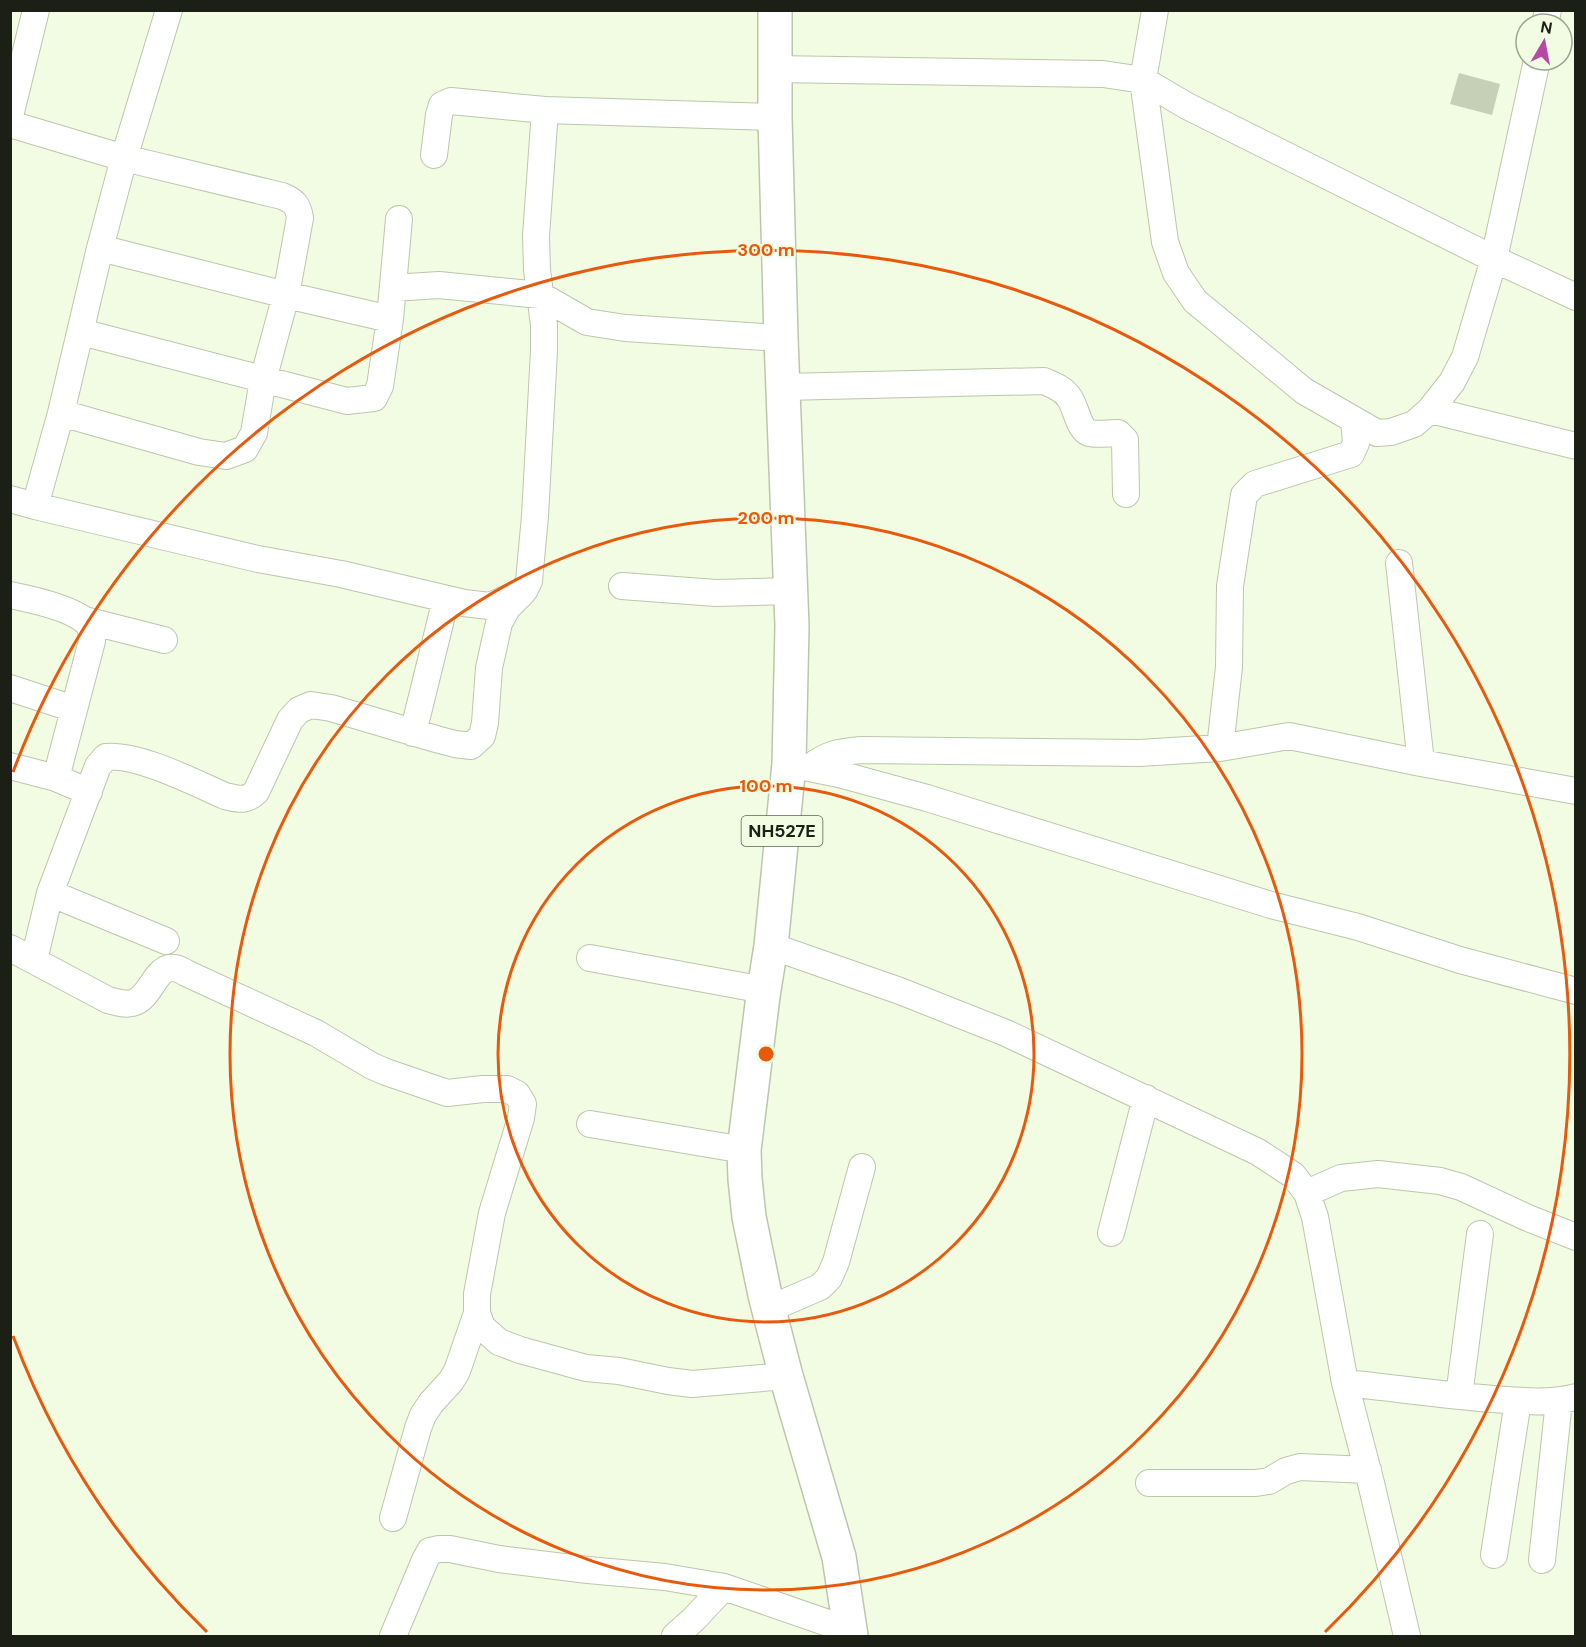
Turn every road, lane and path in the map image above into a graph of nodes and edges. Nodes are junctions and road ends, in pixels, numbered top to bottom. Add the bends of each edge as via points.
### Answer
1 (36, 10) edge
2 (169, 10) edge
3 (775, 10) edge
4 (1155, 10) edge
5 (774, 69) junction
6 (1534, 72) edge
7 (1143, 80) junction
8 (545, 110) junction
9 (10, 116) edge
10 (775, 117) junction
11 (10, 124) edge
12 (434, 155) dead end
13 (124, 158) junction
14 (399, 219) dead end
15 (100, 248) junction
16 (1494, 259) junction
17 (393, 288) junction
18 (286, 295) junction
19 (540, 295) junction
20 (1575, 297) edge
21 (390, 319) junction
22 (81, 332) junction
23 (781, 338) junction
24 (263, 380) junction
25 (783, 387) junction
26 (1430, 410) junction
27 (61, 413) junction
28 (1354, 420) junction
29 (1575, 446) edge
30 (1126, 494) dead end
31 (10, 499) edge
32 (35, 506) junction
33 (1399, 563) dead end
34 (622, 586) dead end
35 (524, 591) junction
36 (790, 591) junction
37 (10, 595) edge
38 (446, 599) junction
39 (85, 620) junction
40 (164, 640) dead end
41 (10, 688) edge
42 (74, 709) junction
43 (413, 733) junction
44 (1220, 748) junction
45 (1421, 763) junction
46 (10, 766) edge
47 (799, 766) junction
48 (56, 778) junction
49 (1575, 791) edge
50 (89, 792) junction
51 (50, 893) junction
52 (166, 941) dead end
53 (771, 946) junction
54 (10, 948) edge
55 (591, 958) dead end
56 (34, 960) junction
57 (764, 990) junction
58 (1575, 991) edge
59 (1146, 1098) junction
60 (590, 1124) dead end
61 (744, 1150) junction
62 (862, 1167) dead end
63 (1308, 1192) junction
64 (1111, 1233) dead end
65 (1480, 1233) dead end
66 (1575, 1237) edge
67 (769, 1309) junction
68 (477, 1312) junction
69 (786, 1376) junction
70 (1345, 1383) junction
71 (1459, 1396) junction
72 (1567, 1399) edge
73 (1518, 1401) junction
74 (1368, 1470) junction
75 (1149, 1482) dead end
76 (393, 1518) dead end
77 (1494, 1555) dead end
78 (1542, 1560) dead end
79 (724, 1587) junction
80 (851, 1634) edge
81 (393, 1636) edge
82 (675, 1636) edge
83 (1407, 1636) edge

1 - 9 street
2 - 13 street
3 - 5 highway, NH527E
4 - 7 street
5 - 7 street via 1103,74
5 - 10 highway, NH527E
6 - 16 street
7 - 16 street via 1187,106
7 - 28 street via 1166,242 1176,273 1195,301 1304,391
8 - 10 street
8 - 12 street via 451,101 442,105
8 - 19 street via 536,236
10 - 23 highway, NH527E
11 - 13 street
13 - 15 street
13 - 18 street via 293,200 300,218
14 - 17 street
15 - 18 street
15 - 22 street
16 - 20 street
16 - 26 street via 1465,357
17 - 19 street via 439,285
17 - 21 street
18 - 21 street
18 - 24 street
19 - 23 street via 587,322
19 - 35 street via 544,351 529,581
21 - 24 street via 380,386 374,398 347,401
22 - 24 street
22 - 27 street
23 - 25 highway, NH527E
24 - 27 street via 254,433 245,449 226,456
25 - 30 street via 1044,381 1069,396 1085,431 1118,433 1125,440
25 - 36 highway, NH527E
26 - 28 street via 1414,424 1391,432 1377,433
26 - 29 street
27 - 32 street
28 - 44 street via 1356,443 1352,454 1255,484 1244,495 1230,586 1229,668
31 - 32 street
32 - 38 street
33 - 45 street
34 - 36 street via 716,593
35 - 38 street via 490,606
35 - 43 street via 499,623 489,668 482,736 471,746
36 - 47 highway, NH527E
37 - 39 street
38 - 43 street
39 - 40 street
39 - 42 street via 92,630 92,641
41 - 42 street
42 - 48 street
43 - 50 street via 311,705 290,720 250,798 225,796 139,761 116,756 106,757 98,766
44 - 45 street via 1289,736
44 - 47 street via 1139,753 861,750 837,752
45 - 49 street
46 - 48 street
47 - 53 highway, NH527E
47 - 58 street via 927,798 1271,904
48 - 50 street
50 - 51 street
51 - 52 street
51 - 56 street
53 - 57 highway, NH527E
53 - 59 street via 1006,1033
54 - 56 street
55 - 57 street
56 - 68 street via 108,1000 123,1004 142,998 157,976 178,968 316,1033 386,1072 447,1093 507,1089 517,1094 523,1104 521,1118 492,1213
57 - 61 highway, NH527E
59 - 63 street via 1258,1152 1293,1175
59 - 64 street
60 - 61 street
61 - 67 highway, NH527E via 749,1217
62 - 67 street via 828,1278 820,1287
63 - 66 street via 1341,1179 1378,1174 1440,1180
63 - 70 street
65 - 71 street
67 - 69 highway, NH527E
68 - 69 street via 482,1327 499,1342 586,1368 692,1384
68 - 76 street via 457,1371 423,1415
69 - 80 highway, NH527E via 839,1557
70 - 71 street
70 - 74 street
71 - 73 street
72 - 73 street
72 - 78 street
73 - 77 street
74 - 75 street via 1300,1467 1256,1483
74 - 83 street
79 - 80 street
79 - 81 street via 440,1549 430,1551 425,1560
79 - 82 street

